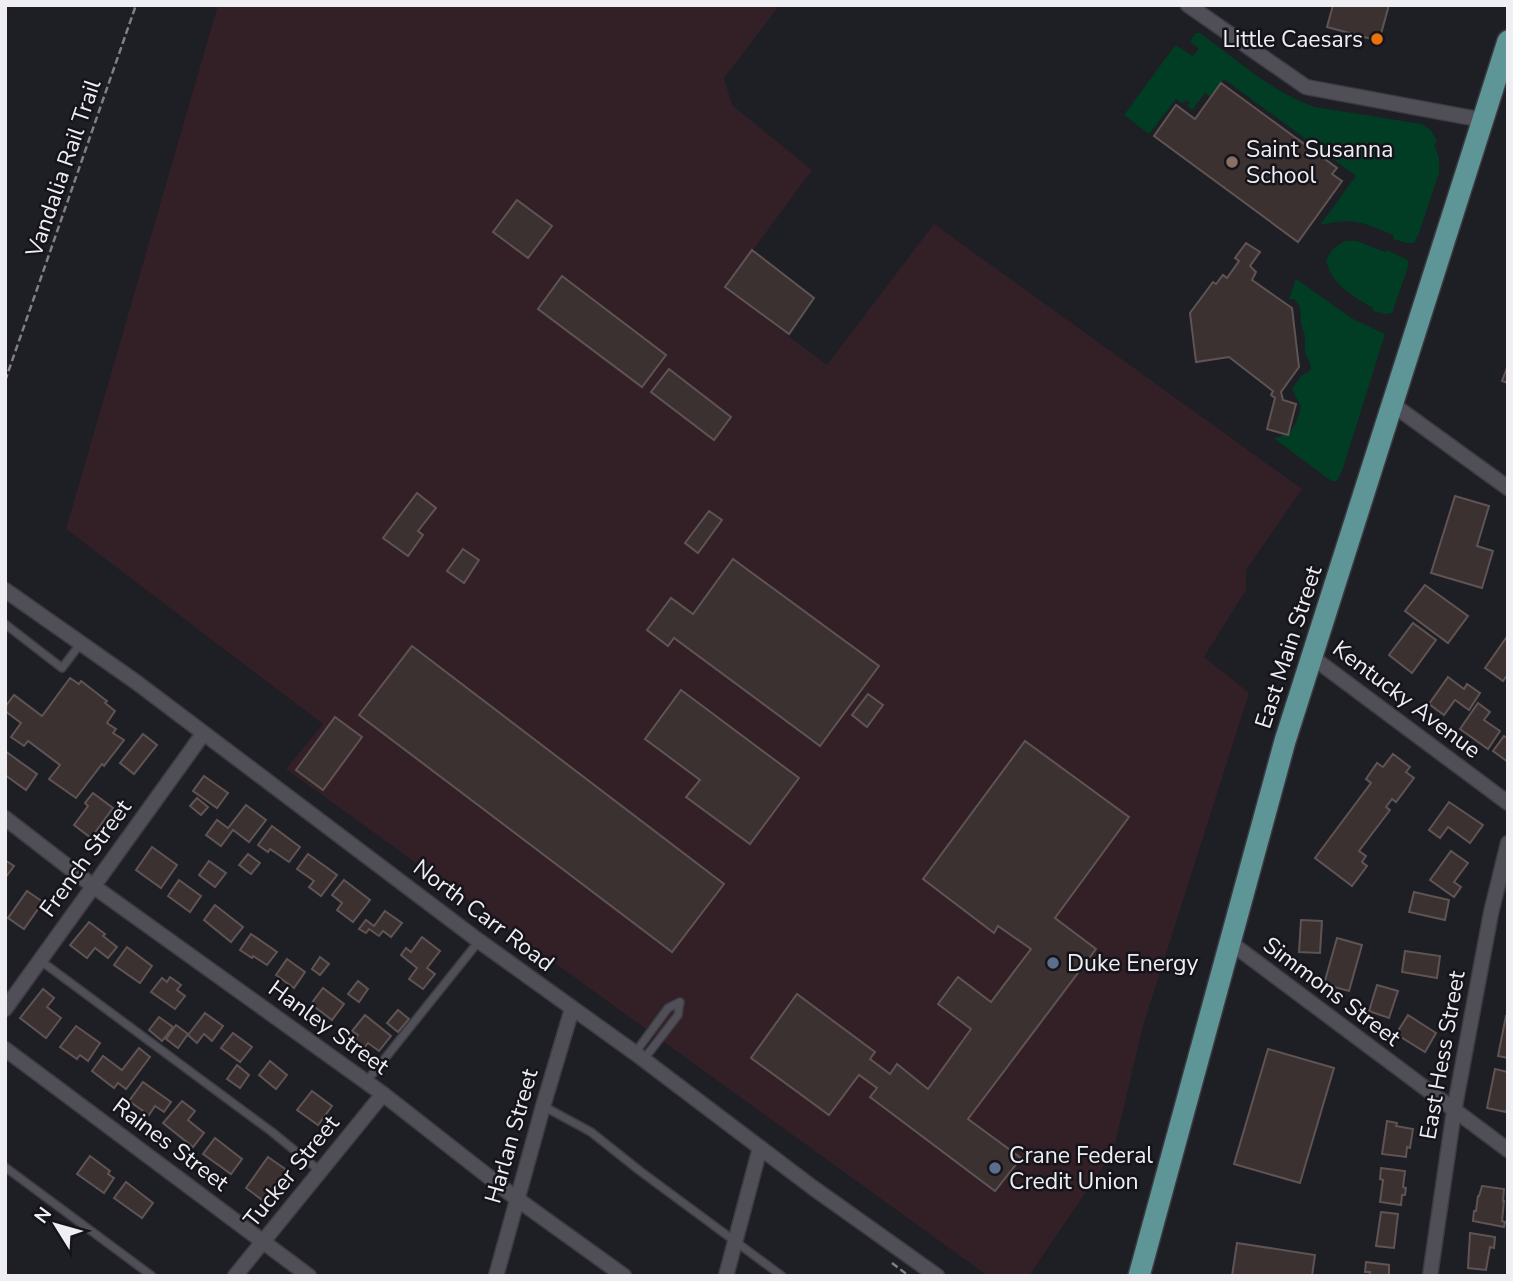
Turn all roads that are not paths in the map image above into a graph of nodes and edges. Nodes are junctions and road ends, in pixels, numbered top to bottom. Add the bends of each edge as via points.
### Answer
1 (1188, 5) edge
2 (1508, 41) edge
3 (1483, 120) junction
4 (1392, 404) junction
5 (1508, 488) edge
6 (6, 591) edge
7 (5, 624) edge
8 (81, 643) junction
9 (1312, 657) junction
10 (203, 734) junction
11 (1508, 803) edge
12 (5, 818) edge
13 (1508, 843) edge
14 (93, 886) junction
15 (479, 941) junction
16 (1231, 943) junction
17 (40, 960) junction
18 (5, 1009) edge
19 (572, 1009) junction
20 (5, 1049) edge
21 (639, 1056) junction
22 (366, 1082) junction
23 (383, 1094) junction
24 (543, 1106) junction
25 (1454, 1111) junction
26 (760, 1148) junction
27 (1508, 1150) edge
28 (5, 1167) edge
29 (320, 1171) junction
30 (517, 1199) junction
31 (263, 1241) junction
32 (736, 1241) junction
33 (152, 1276) edge
34 (235, 1276) edge
35 (309, 1276) edge
36 (496, 1276) edge
37 (624, 1276) edge
38 (726, 1276) edge
39 (782, 1276) edge
40 (937, 1276) edge
41 (1139, 1276) edge
42 (1430, 1276) edge

1 - 3 street via 1306,87
2 - 3 main road, East Main Street
3 - 4 main road, East Main Street
4 - 5 street
4 - 9 main road, East Main Street
6 - 8 street, North Carr Road
7 - 8 lane via 62,668
8 - 10 street, North Carr Road
9 - 11 street, Kentucky Avenue
9 - 16 main road, East Main Street
10 - 14 street, French Street
10 - 15 street, North Carr Road
12 - 14 street, Hanley Street
13 - 25 street, East Hess Street
14 - 17 street, French Street
14 - 22 street, Hanley Street
15 - 19 street, North Carr Road
15 - 22 lane
16 - 25 street, Simmons Street
16 - 41 main road, East Main Street
17 - 18 street, French Street
17 - 29 lane
19 - 21 street, North Carr Road
19 - 24 street, Harlan Street
20 - 31 street, Raines Street
21 - 21 lane via 678,1015 680,1002 668,1008
21 - 26 street, North Carr Road
22 - 23 street, Hanley Street
23 - 29 street, Tucker Street
23 - 30 street, Hanley Street
24 - 30 street, Harlan Street
24 - 32 lane via 591,1132
25 - 27 street, Simmons Street
25 - 42 street, East Hess Street
26 - 32 street
26 - 40 street, North Carr Road
28 - 33 lane
29 - 31 street, Tucker Street
30 - 36 street, Harlan Street
30 - 37 street, Hanley Street
31 - 34 street, Tucker Street
31 - 35 street, Raines Street
32 - 38 street
32 - 39 lane

